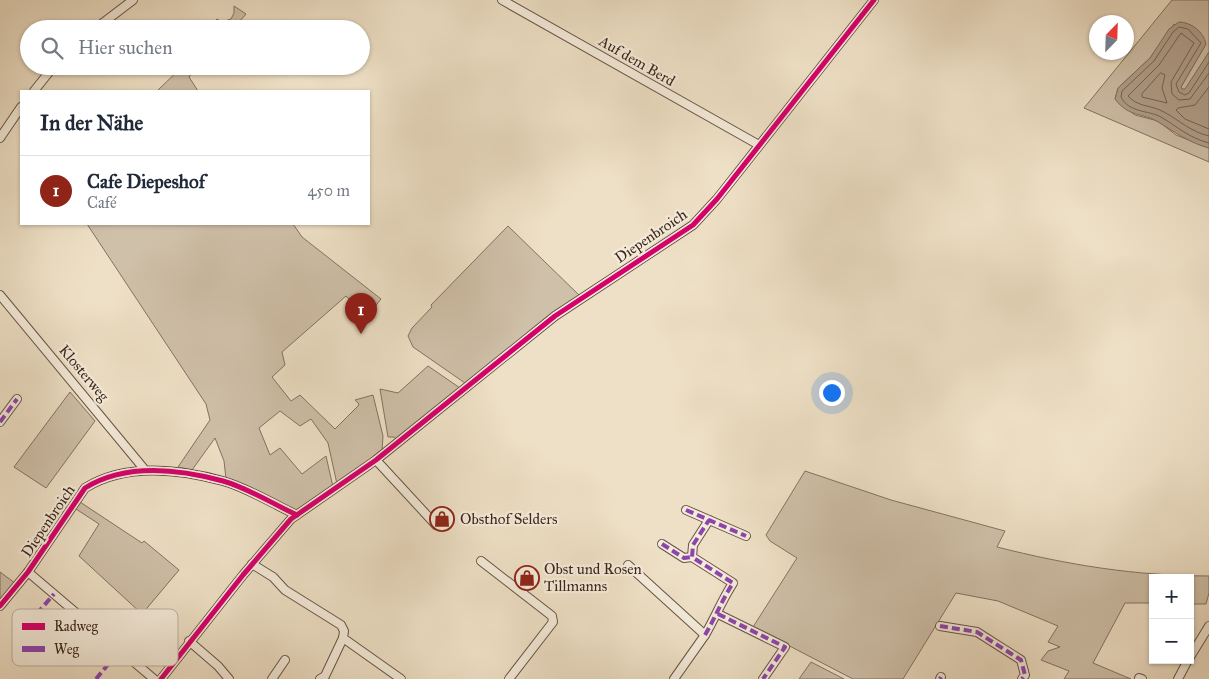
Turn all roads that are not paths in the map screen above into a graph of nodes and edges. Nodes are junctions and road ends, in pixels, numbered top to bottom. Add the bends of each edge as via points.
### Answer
1 (133, 0) edge
2 (502, 0) edge
3 (874, 0) edge
4 (107, 20) edge
5 (47, 75) edge
6 (35, 90) edge
7 (20, 108) edge
8 (0, 138) edge
9 (759, 146) junction
10 (0, 295) edge
11 (17, 399) dead end
12 (0, 422) edge
13 (376, 460) junction
14 (145, 470) junction
15 (686, 510) dead end
16 (296, 515) junction
17 (709, 520) junction
18 (436, 525) dead end
19 (746, 536) dead end
20 (662, 544) dead end
21 (692, 557) junction
22 (481, 561) dead end
23 (252, 564) junction
24 (628, 565) dead end
25 (28, 572) junction
26 (0, 606) edge
27 (72, 609) edge
28 (718, 614) junction
29 (940, 626) dead end
30 (1209, 626) edge
31 (705, 635) junction
32 (343, 638) junction
33 (189, 641) junction
34 (1194, 650) edge
35 (178, 656) edge
36 (285, 660) dead end
37 (1186, 664) edge
38 (139, 666) edge
39 (171, 666) edge
40 (154, 679) edge
41 (161, 679) edge
42 (229, 679) edge
43 (272, 679) edge
44 (320, 679) edge
45 (401, 679) edge
46 (509, 679) edge
47 (674, 679) edge
48 (764, 679) edge
49 (1022, 679) edge
50 (1178, 679) edge

1 - 4 street
2 - 9 street, Auf dem Berd
3 - 9 street, Diepenbroich
5 - 6 street
7 - 8 street
9 - 13 street, Diepenbroich via 693,225 555,316
10 - 14 street, Klosterweg
11 - 12 street
13 - 16 street
13 - 18 street
14 - 16 street, Diepenbroich via 184,473 224,482
14 - 25 street, Diepenbroich via 98,480 85,488
15 - 17 street
16 - 23 street
17 - 19 street
17 - 21 street via 693,546
20 - 21 street via 684,558
21 - 28 street via 733,583 719,605
22 - 46 street via 552,616 553,622
23 - 32 street via 274,577 285,590 341,625
23 - 33 street
24 - 31 street
25 - 26 street, Diepenbroich
25 - 27 street
28 - 31 street
28 - 48 street via 785,647
29 - 49 street via 977,632 1021,660 1025,675
30 - 34 street
31 - 47 street
32 - 44 street via 325,676
32 - 45 street
33 - 35 street
33 - 42 street
36 - 43 street
37 - 50 street
38 - 40 street
39 - 41 street

